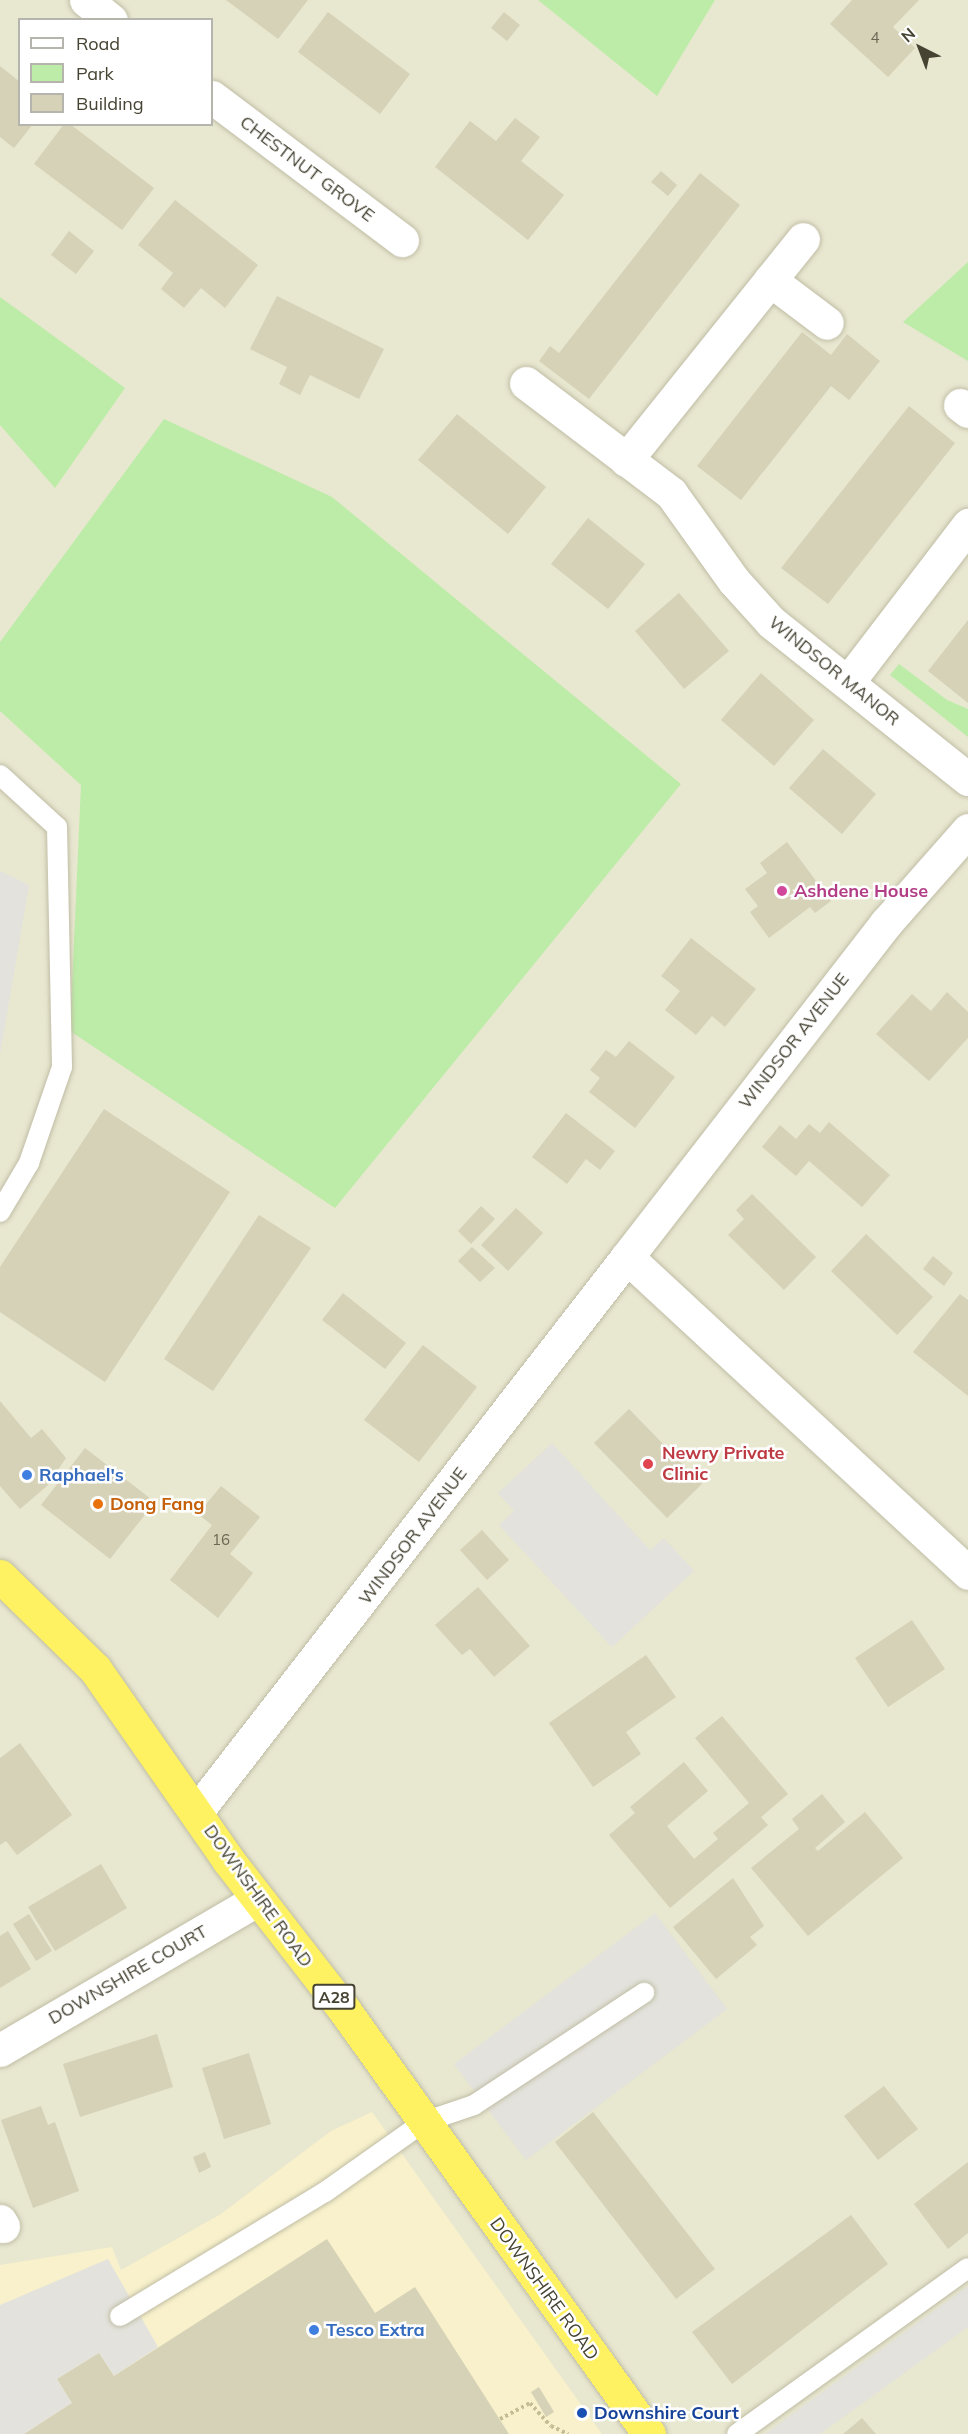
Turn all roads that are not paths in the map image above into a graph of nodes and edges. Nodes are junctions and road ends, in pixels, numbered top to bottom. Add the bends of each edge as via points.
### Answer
1 (86, 0) edge
2 (108, 18) edge
3 (213, 98) edge
4 (803, 239) dead end
5 (402, 240) dead end
6 (770, 280) junction
7 (827, 324) dead end
8 (526, 383) dead end
9 (626, 460) junction
10 (968, 525) edge
11 (848, 682) junction
12 (0, 775) edge
13 (968, 779) edge
14 (968, 830) edge
15 (0, 1212) edge
16 (627, 1257) junction
17 (968, 1573) edge
18 (0, 1576) edge
19 (197, 1811) junction
20 (257, 1899) junction
21 (644, 1993) dead end
22 (0, 2050) edge
23 (424, 2122) junction
24 (968, 2268) edge
25 (120, 2316) dead end
26 (649, 2434) edge
27 (737, 2434) edge

1 - 2 street
3 - 5 street, CHESTNUT GROVE
4 - 6 street
6 - 7 street
6 - 9 street
8 - 9 street, WINDSOR MANOR
9 - 11 street, WINDSOR MANOR via 671,493 734,581 771,622
10 - 11 street
11 - 13 street, WINDSOR MANOR
12 - 15 lane via 57,827 62,1067 29,1163
14 - 16 street, WINDSOR AVENUE via 886,923
16 - 17 street
16 - 19 street, WINDSOR AVENUE
18 - 19 highway, DOWNSHIRE ROAD / A28 via 95,1669
19 - 20 highway, DOWNSHIRE ROAD / A28
20 - 22 street, DOWNSHIRE COURT
20 - 23 highway, DOWNSHIRE ROAD / A28
21 - 23 lane via 474,2105
23 - 25 lane via 325,2192
23 - 26 highway, DOWNSHIRE ROAD / A28
24 - 27 lane

